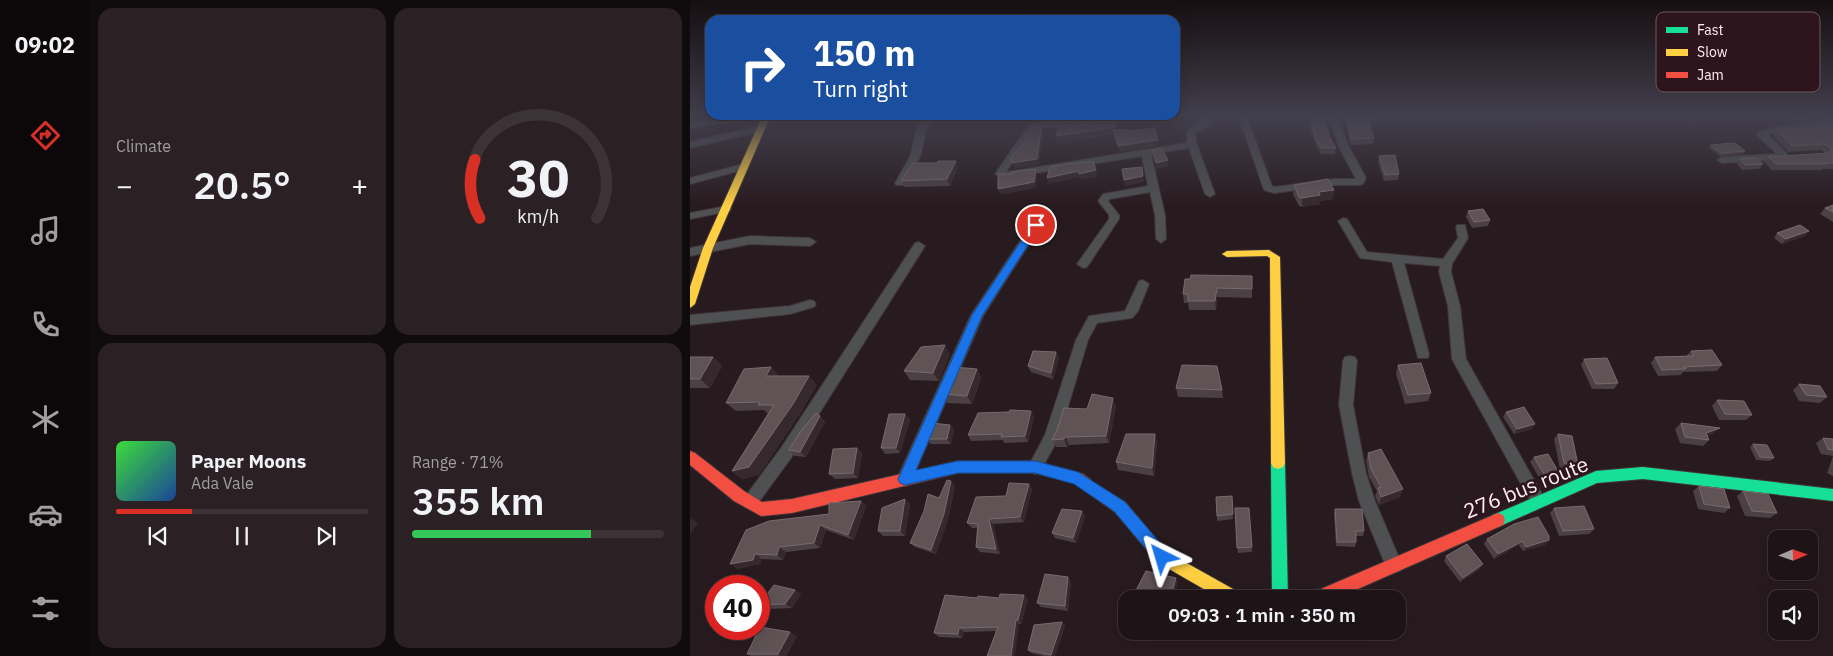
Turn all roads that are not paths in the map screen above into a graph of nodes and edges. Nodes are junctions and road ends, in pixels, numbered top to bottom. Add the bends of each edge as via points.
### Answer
1 (1192, 145) edge
2 (752, 146) edge
3 (918, 146) edge
4 (1019, 146) edge
5 (1188, 146) edge
6 (1253, 146) edge
7 (1343, 146) edge
8 (1776, 146) edge
9 (1146, 153) junction
10 (1722, 160) dead end
11 (743, 166) junction
12 (690, 181) edge
13 (900, 183) edge
14 (1154, 188) junction
15 (1210, 194) dead end
16 (726, 209) junction
17 (1046, 210) dead end
18 (690, 216) edge
19 (1342, 221) dead end
20 (1462, 227) dead end
21 (1161, 239) dead end
22 (810, 242) dead end
23 (919, 246) dead end
24 (708, 248) junction
25 (690, 252) edge
26 (1227, 254) dead end
27 (1397, 258) junction
28 (1446, 263) junction
29 (1083, 264) dead end
30 (1143, 284) dead end
31 (690, 304) edge
32 (810, 304) dead end
33 (690, 320) edge
34 (1423, 354) dead end
35 (1350, 361) dead end
36 (690, 457) edge
37 (1035, 467) junction
38 (905, 479) junction
39 (1833, 495) edge
40 (1538, 501) junction
41 (750, 502) junction
42 (1394, 564) junction
43 (1222, 590) edge
44 (1280, 590) edge
45 (1336, 590) edge

1 - 15 street
2 - 11 street
3 - 13 street
4 - 9 street via 1000,174
5 - 9 street
6 - 7 street via 1268,188 1274,190 1359,182 1360,178
8 - 10 street via 1790,156
9 - 14 street
11 - 12 street
11 - 16 street
14 - 21 street
14 - 29 street via 1107,196 1103,201 1114,219
16 - 18 street
16 - 24 street
17 - 38 street via 977,315
19 - 27 street via 1364,255
20 - 28 street via 1463,238
22 - 24 street via 750,240
23 - 41 street via 786,453
24 - 25 street
24 - 31 street
26 - 44 street via 1269,253 1275,257
27 - 28 street
27 - 34 street
28 - 40 street via 1459,358
30 - 37 street via 1128,315 1093,319 1082,340 1052,437
32 - 33 street via 790,310
35 - 42 street via 1346,405 1359,473 1367,502
36 - 41 street
37 - 38 street via 958,467
37 - 43 street via 1078,478 1120,507 1162,557
38 - 41 street via 792,506 761,509
39 - 40 street, 276 bus route via 1643,473 1596,477
40 - 42 street, 276 bus route
42 - 45 street, 276 bus route

